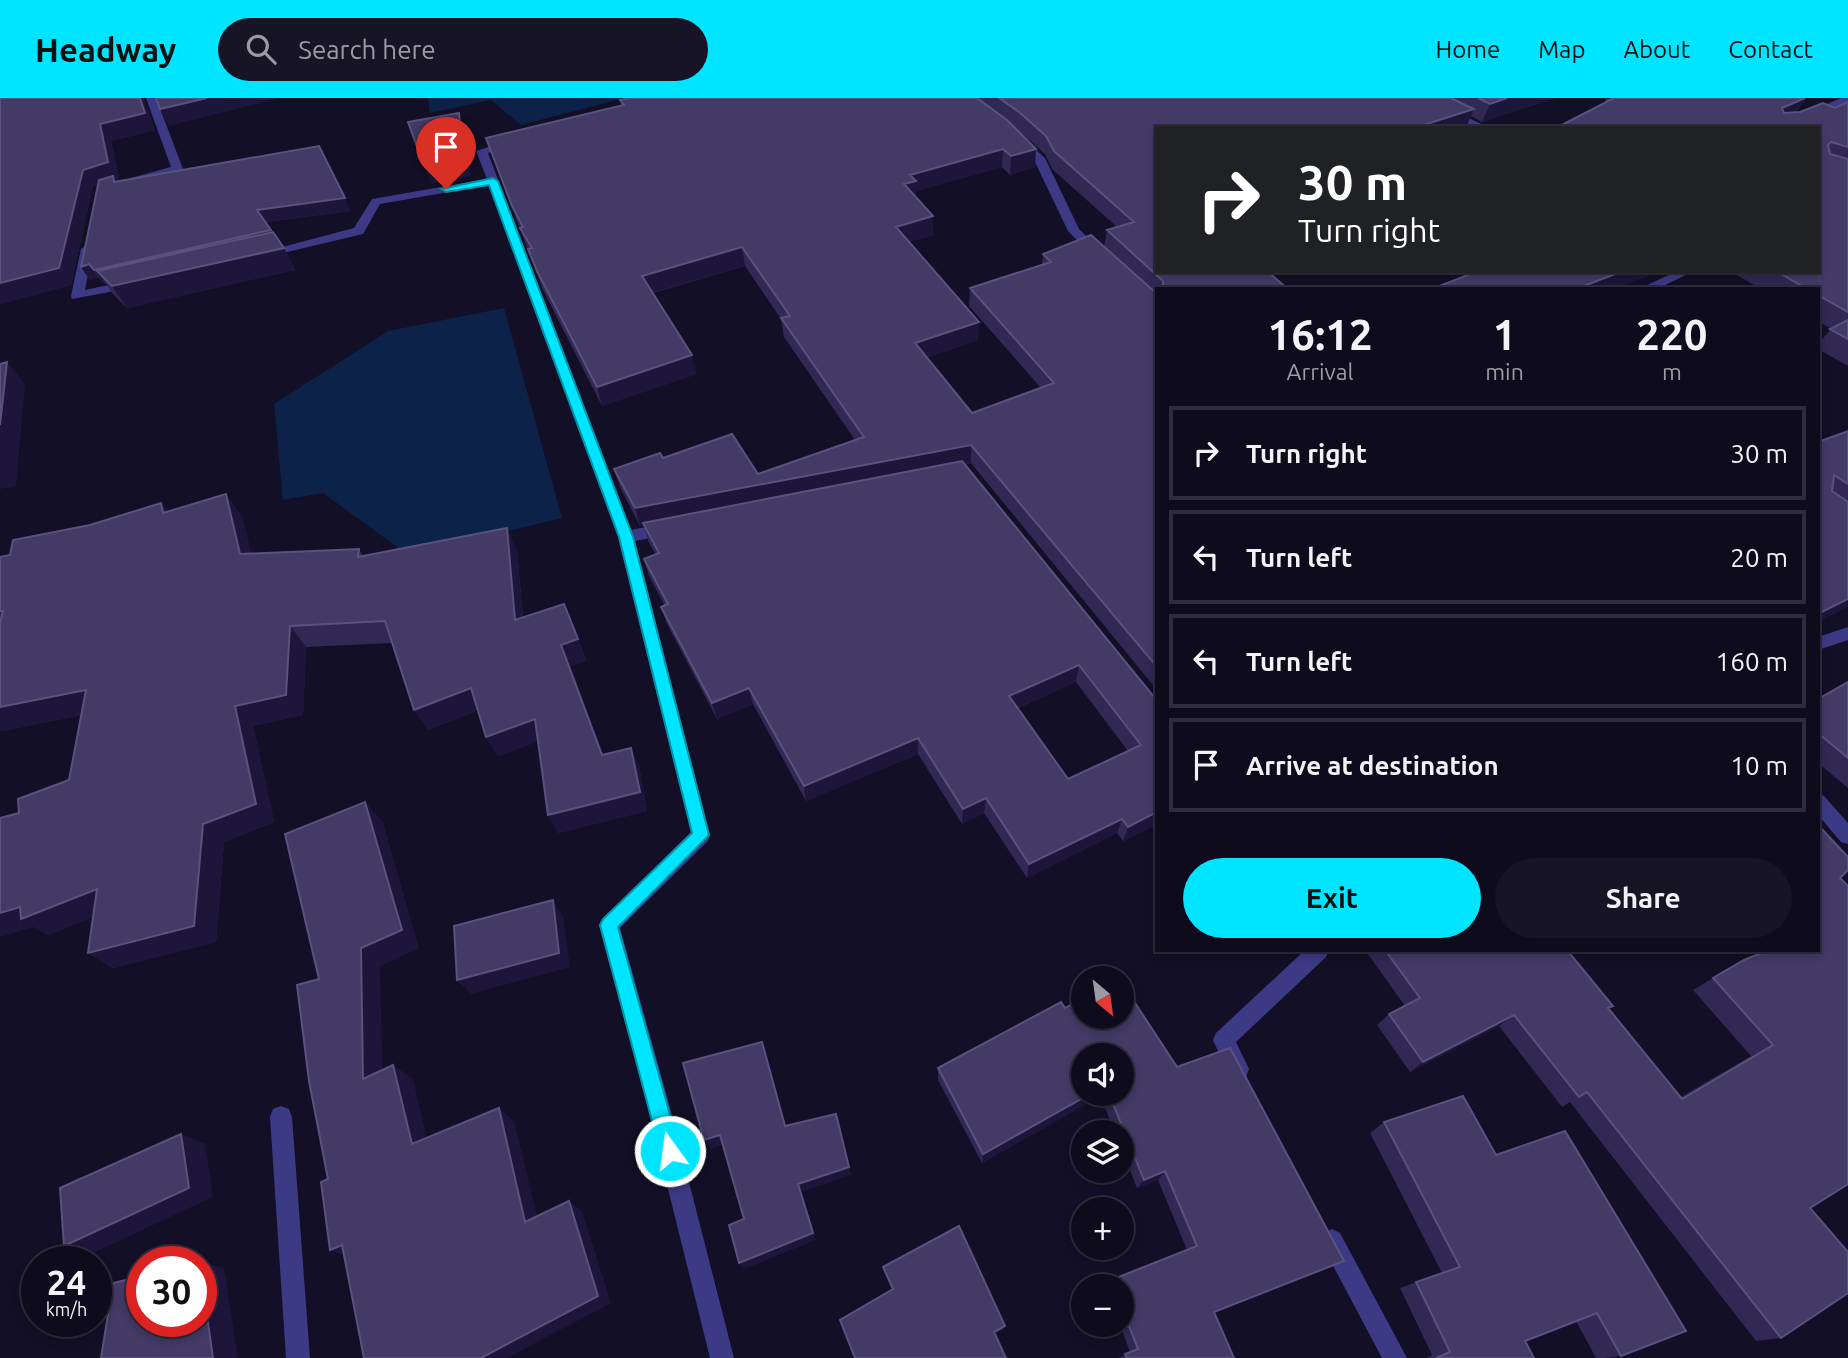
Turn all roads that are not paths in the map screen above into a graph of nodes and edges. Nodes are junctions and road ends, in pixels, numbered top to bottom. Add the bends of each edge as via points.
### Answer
1 (151, 98) edge
2 (1418, 98) edge
3 (1848, 99) edge
4 (1481, 126) edge
5 (1782, 126) edge
6 (1012, 134) edge
7 (521, 140) edge
8 (493, 181) junction
9 (125, 182) edge
10 (88, 243) edge
11 (251, 256) edge
12 (1103, 259) edge
13 (1683, 273) edge
14 (144, 281) edge
15 (1651, 287) edge
16 (680, 526) edge
17 (626, 537) junction
18 (1848, 633) edge
19 (1820, 642) edge
20 (1820, 804) edge
21 (1848, 836) edge
22 (1317, 952) edge
23 (1249, 1089) edge
24 (281, 1117) dead end
25 (1322, 1224) edge
26 (298, 1358) edge
27 (722, 1358) edge
28 (1395, 1358) edge

1 - 9 street via 177,169
2 - 4 street
3 - 5 street
6 - 12 street via 1039,158 1074,231
7 - 8 street via 482,151
8 - 11 street via 376,201 359,231
8 - 17 street
10 - 14 street via 77,296
13 - 15 street
16 - 17 street
17 - 27 street via 701,835 609,925
18 - 19 street
20 - 21 street
22 - 23 street via 1223,1040
24 - 26 street
25 - 28 street

